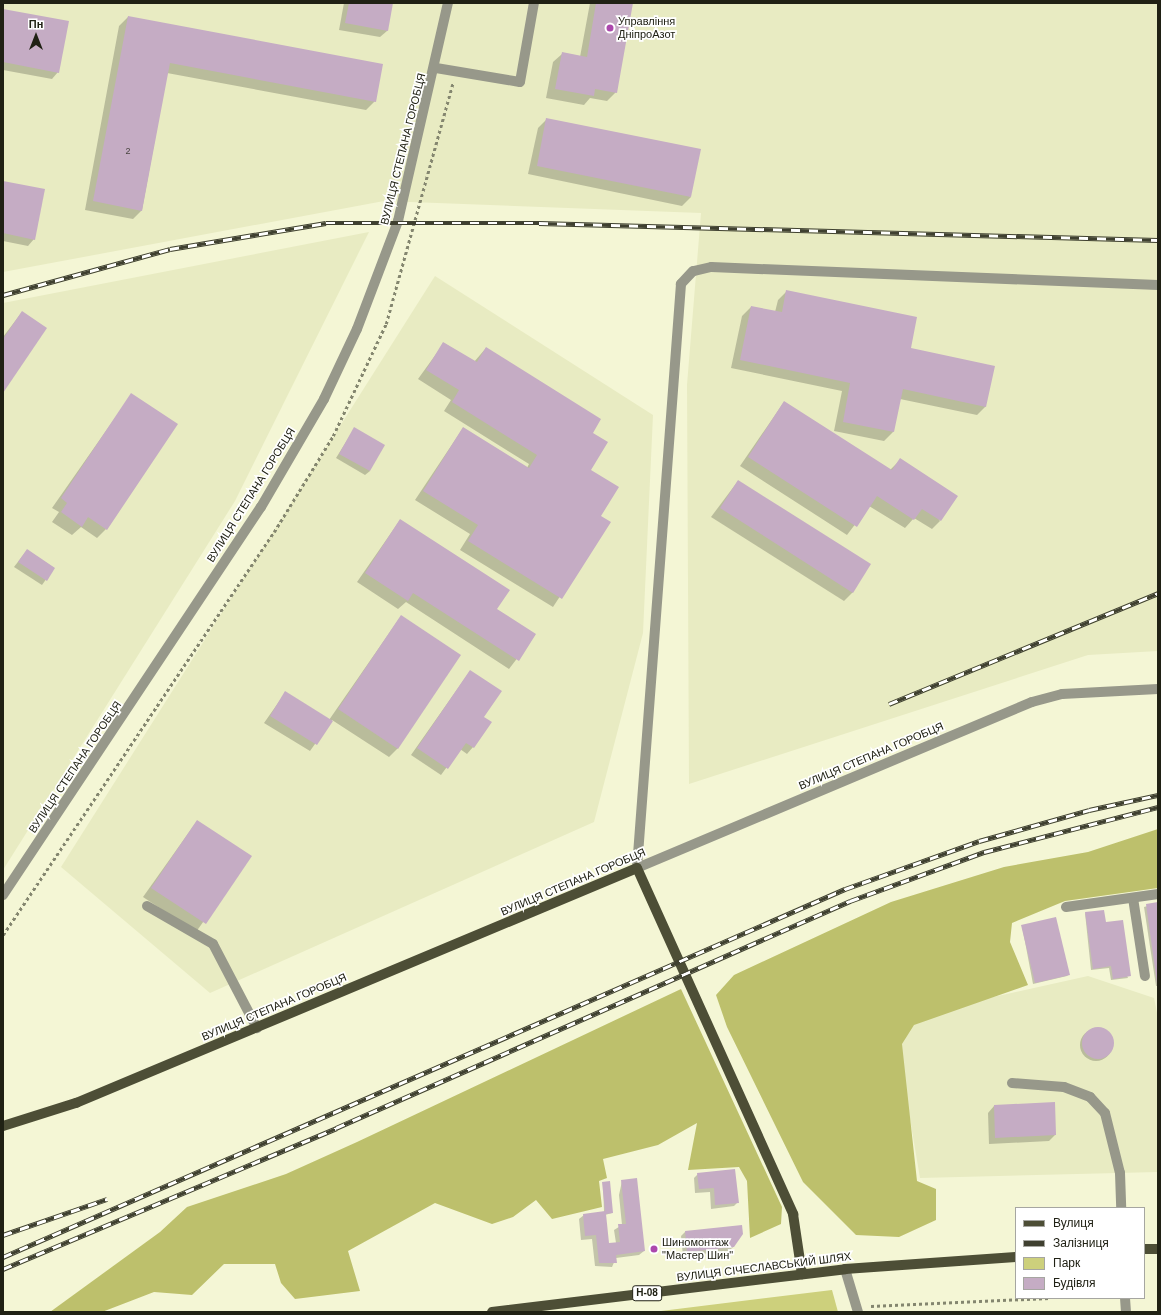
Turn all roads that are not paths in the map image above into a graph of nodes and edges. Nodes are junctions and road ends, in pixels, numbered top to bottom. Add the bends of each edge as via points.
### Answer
1 (448, 3) edge
2 (534, 3) edge
3 (436, 68) junction
4 (1158, 285) edge
5 (1158, 689) edge
6 (637, 868) junction
7 (1158, 894) edge
8 (3, 895) edge
9 (1133, 898) junction
10 (147, 906) dead end
11 (1066, 907) dead end
12 (1145, 976) dead end
13 (256, 1028) junction
14 (1012, 1083) dead end
15 (3, 1126) edge
16 (1121, 1207) edge
17 (1145, 1249) edge
18 (1158, 1249) edge
19 (1015, 1257) edge
20 (845, 1269) junction
21 (802, 1274) junction
22 (1125, 1299) edge
23 (544, 1309) edge
24 (857, 1309) edge
25 (492, 1312) edge
26 (1126, 1312) edge

1 - 3 street, ВУЛИЦЯ СТЕПАНА ГОРОБЦЯ
2 - 3 street, ВУЛИЦЯ СТЕПАНА ГОРОБЦЯ via 520,82
3 - 8 street, ВУЛИЦЯ СТЕПАНА ГОРОБЦЯ via 398,221 357,329 324,399 261,507
4 - 6 street via 711,267 693,271 681,284
5 - 6 street, ВУЛИЦЯ СТЕПАНА ГОРОБЦЯ via 1062,694 1032,702
6 - 13 main road, ВУЛИЦЯ СТЕПАНА ГОРОБЦЯ
6 - 21 main road via 793,1214
7 - 9 street
9 - 11 street
9 - 12 street
10 - 13 street via 213,944
13 - 15 main road, ВУЛИЦЯ СТЕПАНА ГОРОБЦЯ via 76,1104
14 - 16 street via 1064,1087 1090,1097 1105,1112 1120,1173
17 - 18 main road
19 - 20 main road, ВУЛИЦЯ СІЧЕСЛАВСЬКИЙ ШЛЯХ / Н-08
20 - 21 main road, ВУЛИЦЯ СІЧЕСЛАВСЬКИЙ ШЛЯХ / Н-08
20 - 24 street
21 - 23 main road, ВУЛИЦЯ СІЧЕСЛАВСЬКИЙ ШЛЯХ / Н-08
22 - 26 street
23 - 25 main road, ВУЛИЦЯ СІЧЕСЛАВСЬКИЙ ШЛЯХ / Н-08

